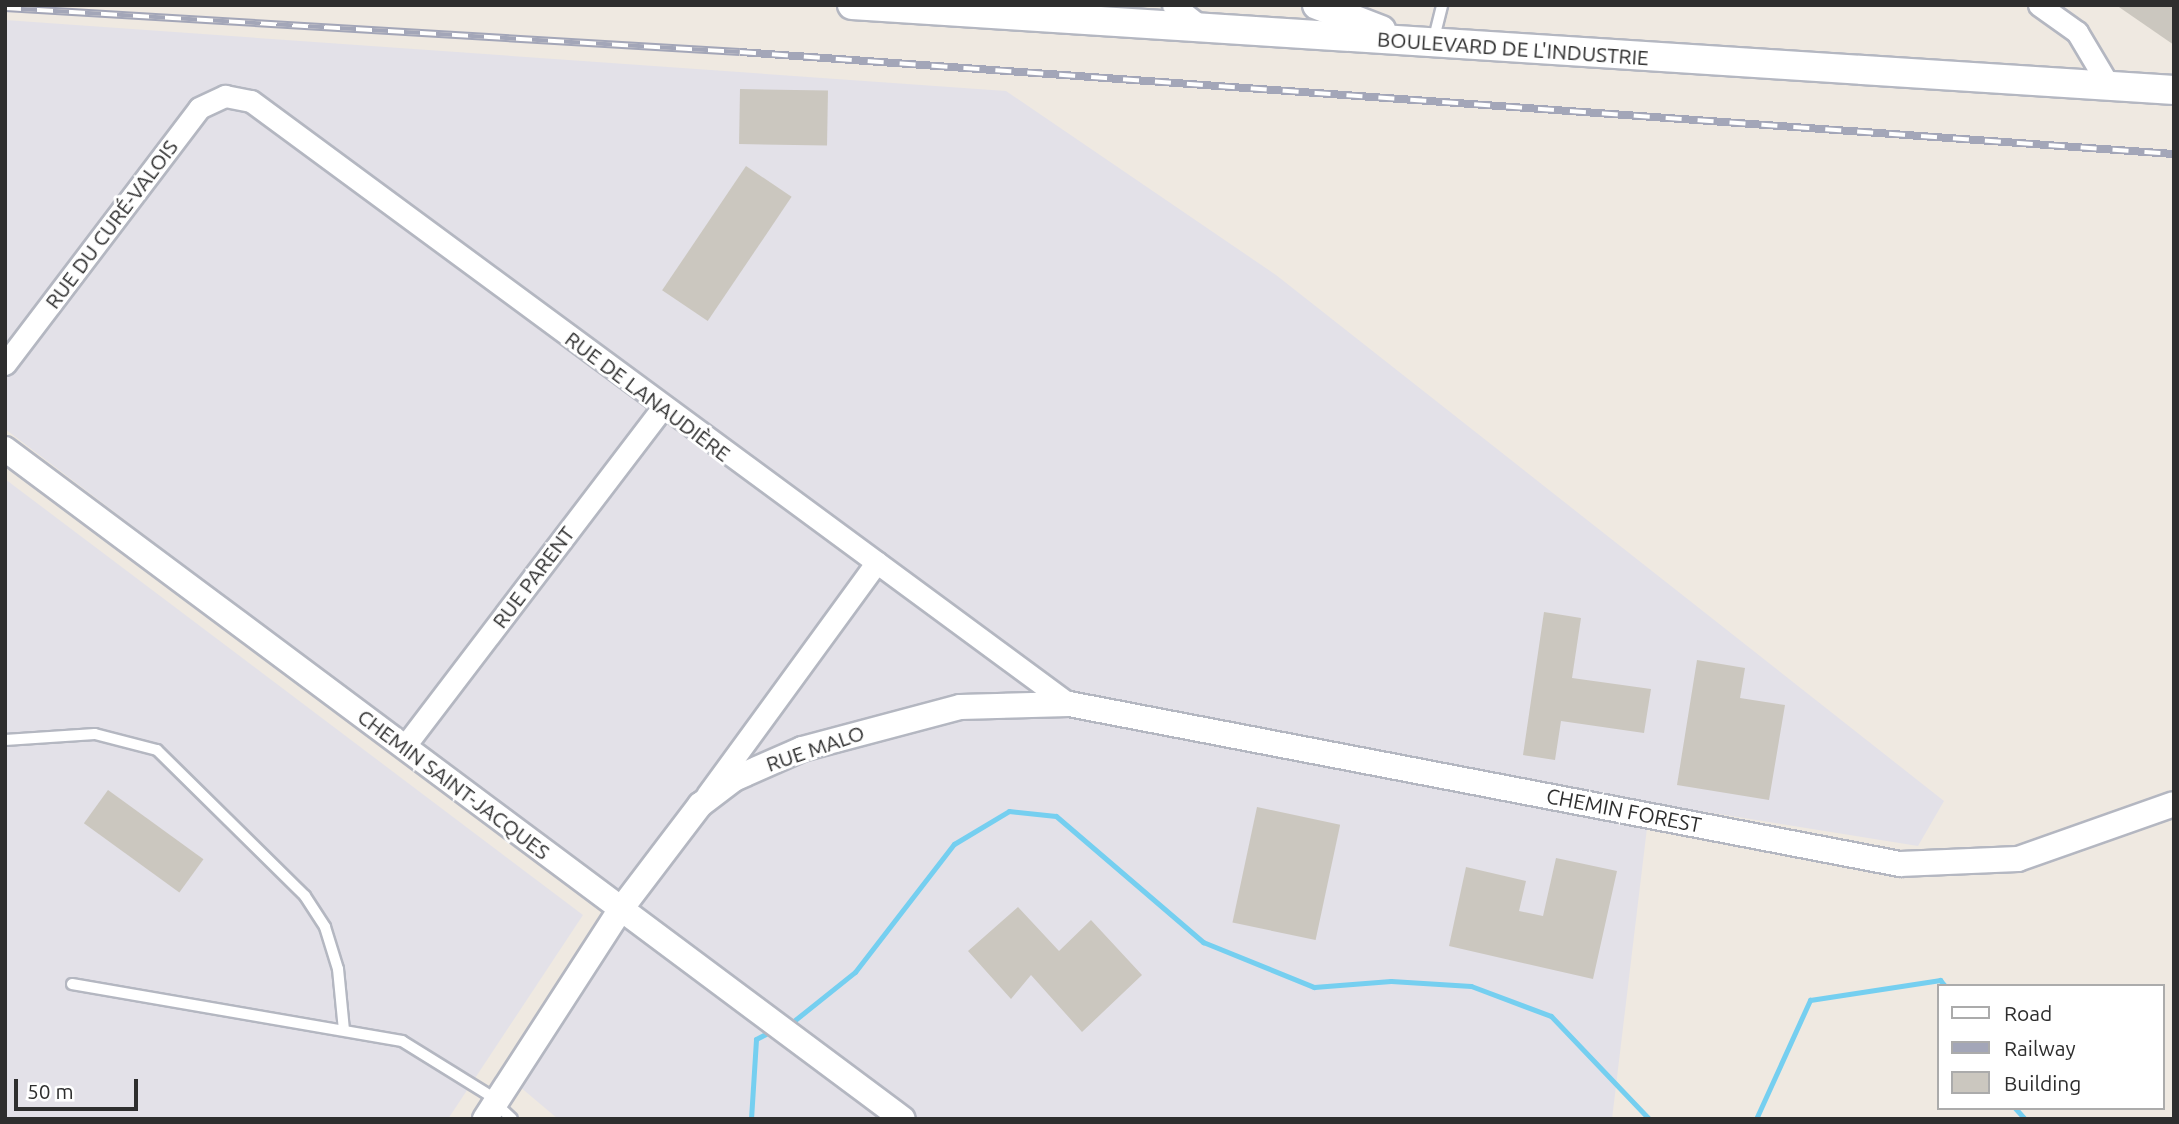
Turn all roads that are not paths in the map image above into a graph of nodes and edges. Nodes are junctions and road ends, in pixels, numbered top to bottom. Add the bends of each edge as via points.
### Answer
1 (852, 5) edge
2 (1173, 5) edge
3 (1317, 5) edge
4 (1442, 5) edge
5 (2039, 5) edge
6 (1200, 26) junction
7 (1422, 41) junction
8 (2109, 86) junction
9 (2174, 90) edge
10 (225, 96) joint
11 (5, 364) edge
12 (663, 407) junction
13 (5, 449) edge
14 (877, 562) junction
15 (1069, 704) junction
16 (5, 740) edge
17 (404, 747) junction
18 (700, 804) junction
19 (2174, 804) edge
20 (621, 909) junction
21 (72, 984) dead end
22 (344, 1030) junction
23 (497, 1110) edge
24 (903, 1119) edge

1 - 6 main road, BOULEVARD DE L'INDUSTRIE
2 - 6 street
3 - 7 main road
4 - 7 lane
5 - 8 street via 2077,32
6 - 7 main road, BOULEVARD DE L'INDUSTRIE
7 - 8 main road, BOULEVARD DE L'INDUSTRIE
8 - 9 main road, BOULEVARD DE L'INDUSTRIE
10 - 11 street, RUE DU CURÉ-VALOIS via 199,107
10 - 12 street, RUE DE LANAUDIÈRE via 251,101
12 - 14 street, RUE DE LANAUDIÈRE
12 - 17 street, RUE PARENT
13 - 17 street, CHEMIN SAINT-JACQUES
14 - 15 street, RUE DE LANAUDIÈRE
14 - 18 street
15 - 18 street, RUE MALO via 960,707 877,726 746,773
15 - 19 street, CHEMIN FOREST via 1900,864 2018,859
16 - 22 lane via 95,734 157,750 305,896 325,927 338,969
17 - 20 street, CHEMIN SAINT-JACQUES
18 - 20 street, RUE MALO
20 - 23 street, RUE MALO
20 - 24 street, CHEMIN SAINT-JACQUES
21 - 22 lane
22 - 23 lane via 402,1041

